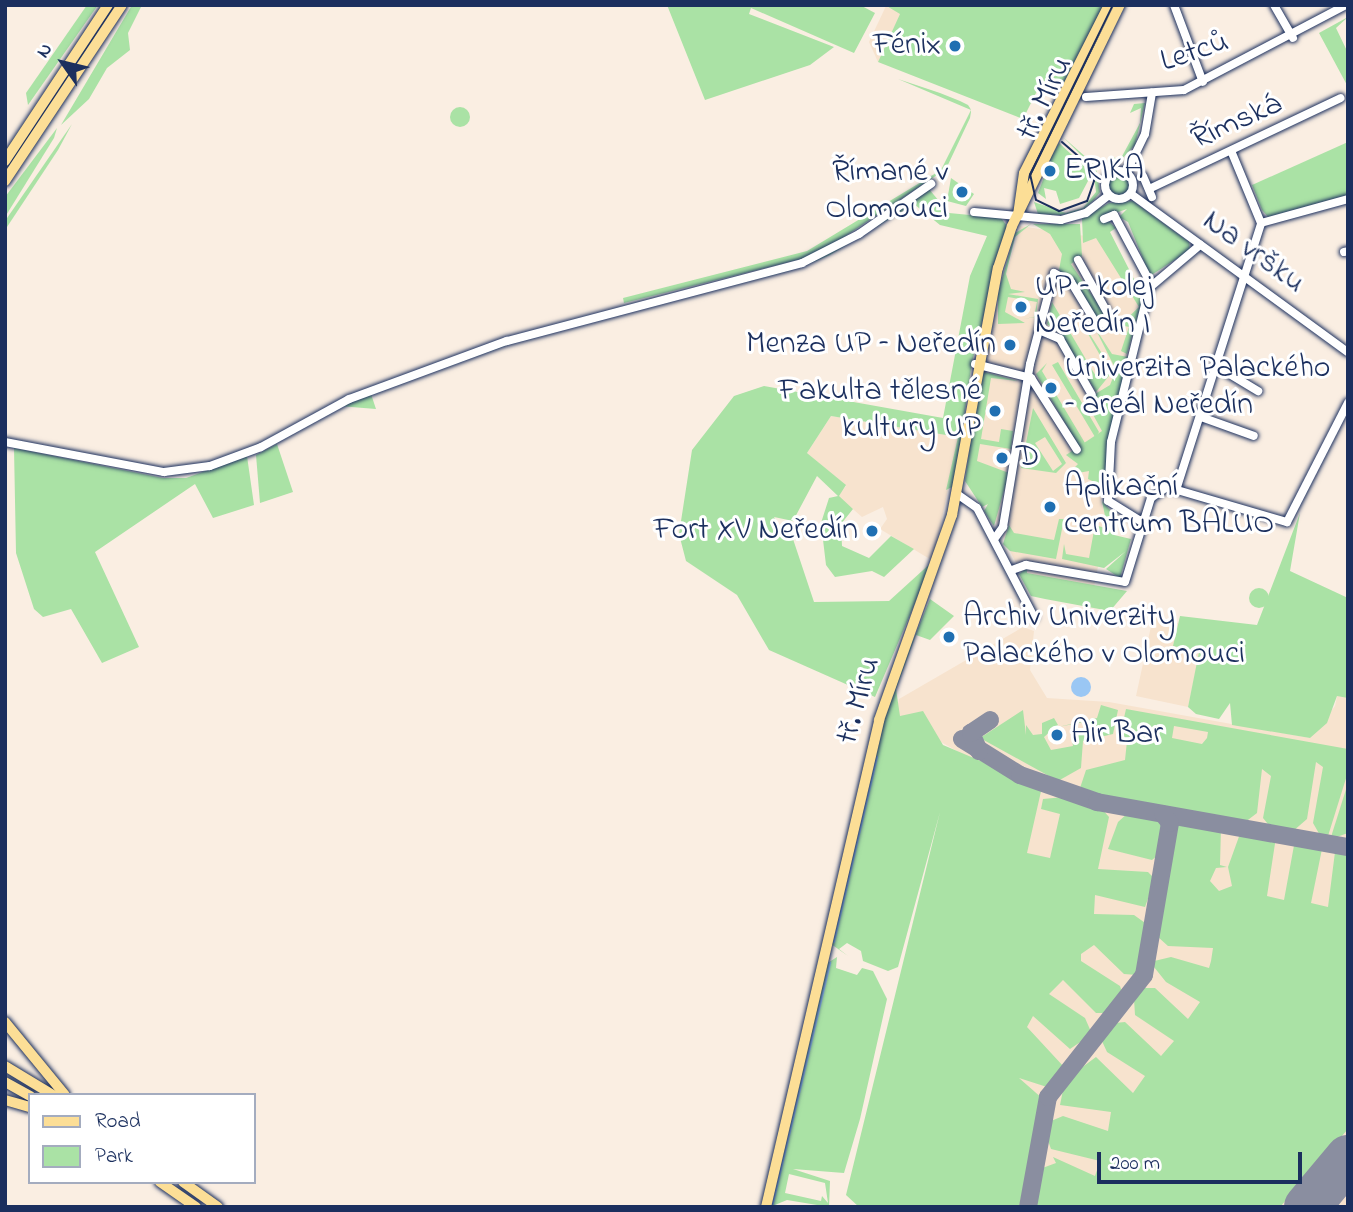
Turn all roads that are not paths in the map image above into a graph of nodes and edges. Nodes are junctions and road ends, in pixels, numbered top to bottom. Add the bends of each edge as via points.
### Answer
1 (108, 5) edge
2 (122, 5) edge
3 (1109, 5) edge
4 (1120, 5) edge
5 (1174, 5) edge
6 (1274, 5) edge
7 (1346, 5) edge
8 (1293, 38) junction
9 (1203, 82) junction
10 (1152, 93) junction
11 (1086, 97) dead end
12 (1341, 98) dead end
13 (1232, 152) junction
14 (5, 161) edge
15 (1126, 173) junction
16 (1143, 176) dead end
17 (5, 181) edge
18 (931, 184) dead end
19 (1130, 194) junction
20 (1109, 195) junction
21 (1348, 199) edge
22 (974, 212) dead end
23 (1018, 215) junction
24 (1104, 219) dead end
25 (1261, 223) junction
26 (1200, 245) junction
27 (1078, 260) dead end
28 (1242, 275) junction
29 (1151, 284) junction
30 (1039, 330) junction
31 (1348, 352) edge
32 (975, 364) junction
33 (1218, 367) junction
34 (1028, 376) junction
35 (1258, 391) dead end
36 (1092, 395) dead end
37 (1348, 403) edge
38 (1201, 417) junction
39 (1254, 436) dead end
40 (5, 442) edge
41 (1077, 450) dead end
42 (1177, 487) junction
43 (957, 494) junction
44 (1142, 522) junction
45 (995, 538) junction
46 (1012, 570) junction
47 (1034, 617) dead end
48 (5, 1022) edge
49 (5, 1066) edge
50 (5, 1082) edge
51 (50, 1093) edge
52 (63, 1093) edge
53 (28, 1095) edge
54 (5, 1100) edge
55 (28, 1106) edge
56 (163, 1184) edge
57 (186, 1184) edge
58 (196, 1207) edge
59 (218, 1207) edge
60 (766, 1207) edge

1 - 14 highway
2 - 17 highway
3 - 23 main road, tř. Míru via 1024,173
4 - 23 main road, tř. Míru
5 - 9 street
6 - 8 street
7 - 8 street, Letců
8 - 9 street, Letců
9 - 10 street, Letců
10 - 11 street, Letců
10 - 15 street via 1145,134
12 - 13 street, Římská
13 - 16 street, Římská via 1150,193
13 - 25 street
15 - 19 street via 1133,182
15 - 20 street via 1108,177
18 - 40 street via 802,263 507,341 349,398 261,447 210,466 164,472
19 - 20 street
19 - 26 street, Na vršku
20 - 23 street via 1066,219
21 - 25 street
22 - 23 street
23 - 32 main road, tř. Míru via 995,278
24 - 29 street via 1114,215
25 - 28 street
26 - 28 street, Na vršku
26 - 29 street
27 - 30 street via 1112,321 1097,325 1070,282 1054,274
28 - 31 street, Na vršku
28 - 33 street
29 - 44 street via 1110,445 1107,499
30 - 34 street
30 - 36 street via 1060,339
32 - 34 street
32 - 43 main road, tř. Míru
33 - 35 street
33 - 38 street
34 - 41 street
34 - 45 street via 1004,522
37 - 42 street via 1289,521
38 - 39 street
38 - 42 street
42 - 44 street via 1155,492
43 - 45 street via 969,498
43 - 60 main road, tř. Míru via 879,720
44 - 46 street via 1125,582 1026,565
45 - 46 street
46 - 47 street
48 - 52 highway
49 - 51 highway
50 - 53 highway
54 - 55 highway
56 - 58 highway
57 - 59 highway

